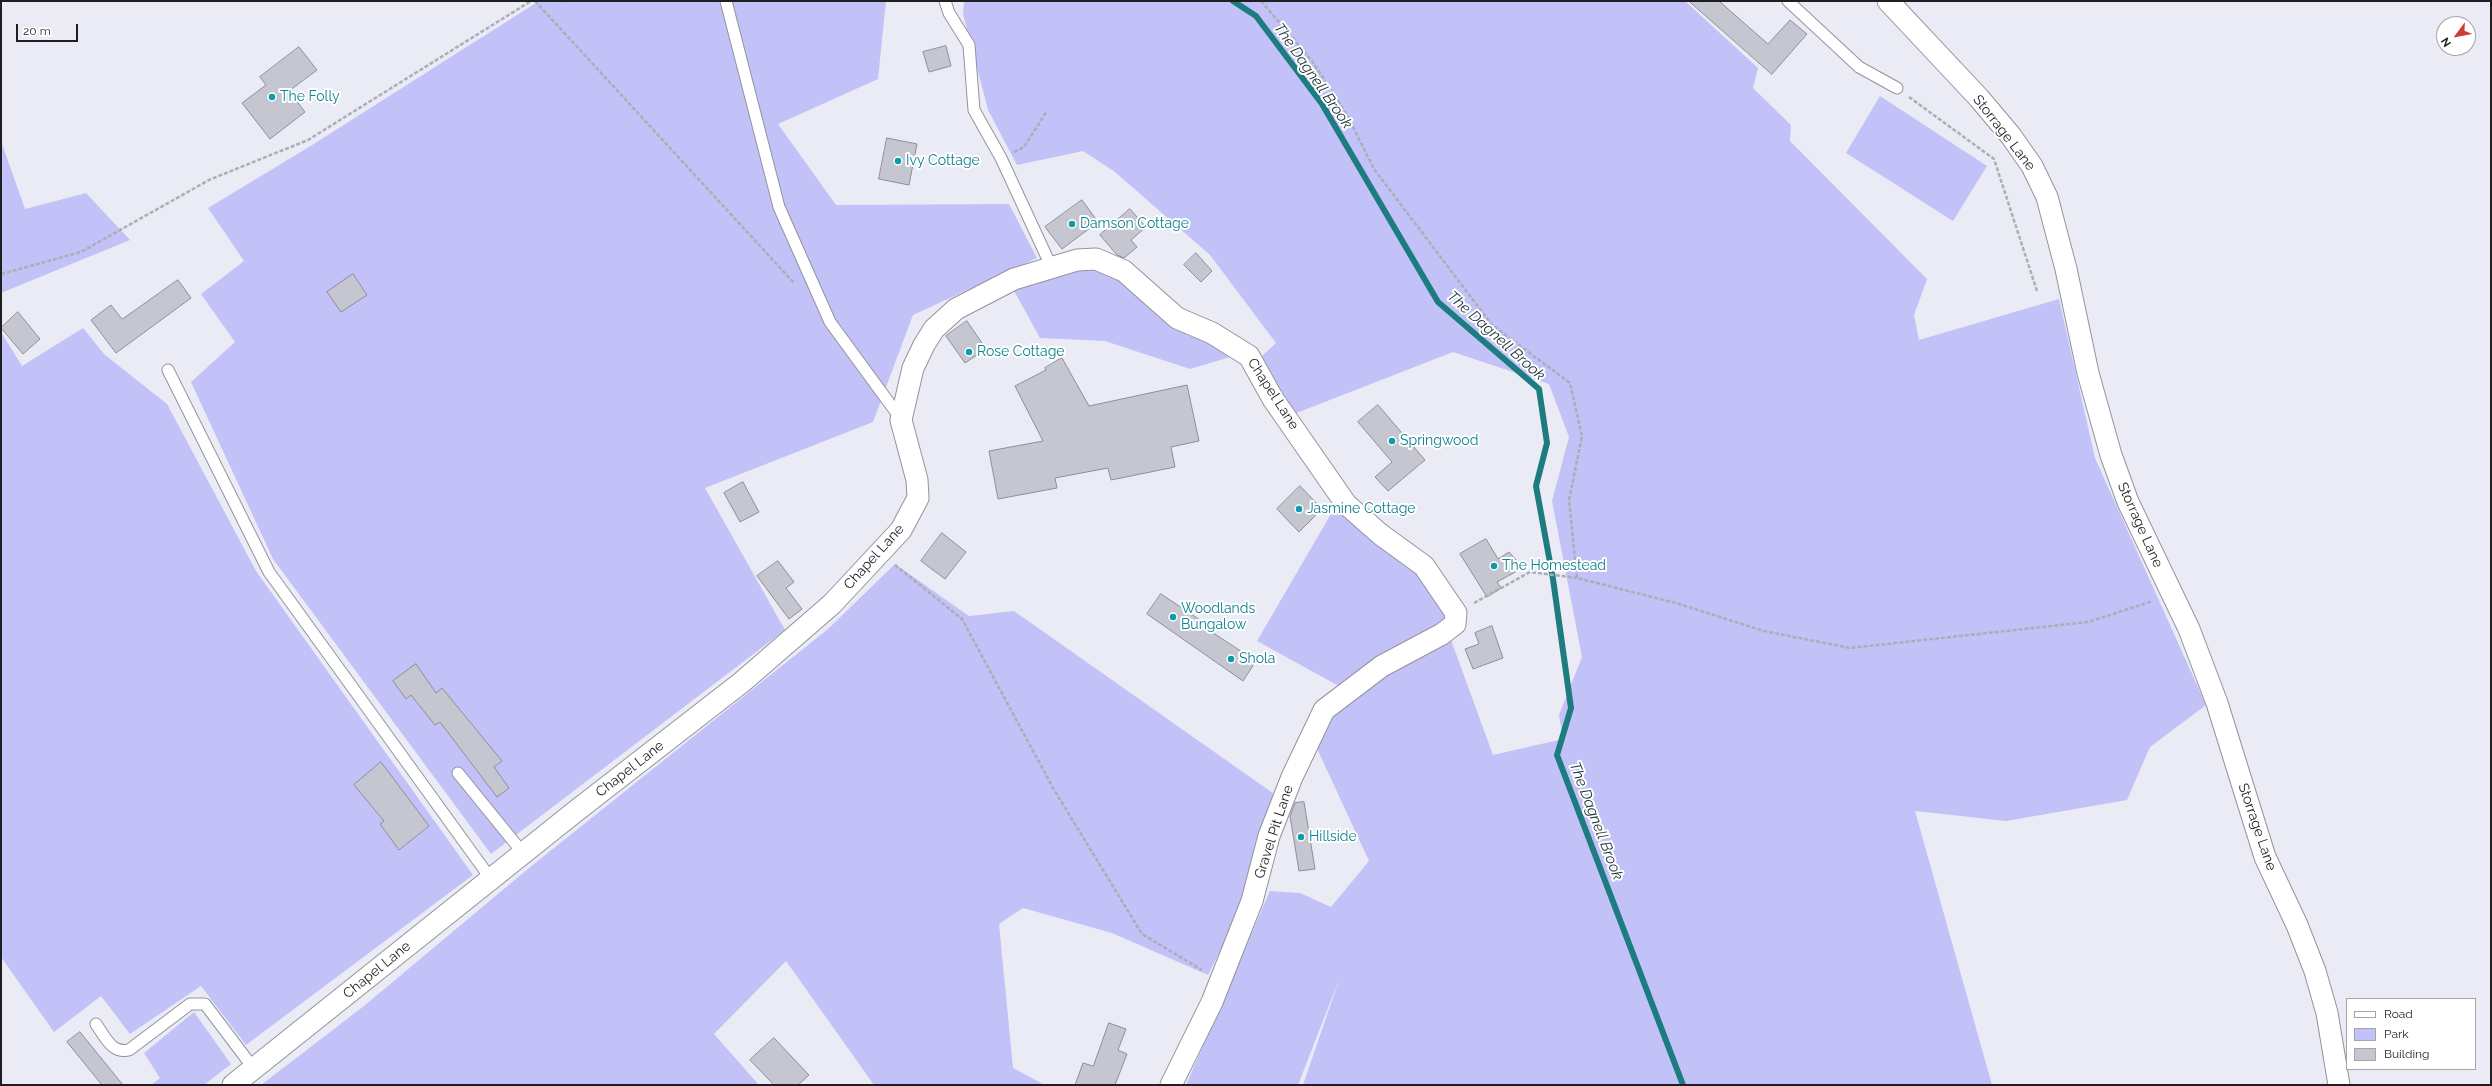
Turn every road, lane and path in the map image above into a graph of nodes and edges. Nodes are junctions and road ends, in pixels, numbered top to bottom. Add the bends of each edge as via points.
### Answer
1 (531, 1) edge
2 (535, 1) edge
3 (560, 1) edge
4 (566, 1) edge
5 (726, 1) edge
6 (945, 1) edge
7 (1260, 1) edge
8 (1788, 1) edge
9 (1888, 1) edge
10 (1897, 88) joint
11 (1047, 111) dead end
12 (1001, 158) junction
13 (1051, 266) junction
14 (1, 274) edge
15 (798, 287) dead end
16 (2037, 292) dead end
17 (168, 370) dead end
18 (902, 420) junction
19 (880, 553) junction
20 (1576, 578) junction
21 (2172, 594) junction
22 (1456, 613) junction
23 (458, 773) dead end
24 (523, 853) junction
25 (491, 879) junction
26 (1220, 981) junction
27 (96, 1024) dead end
28 (254, 1069) junction
29 (233, 1085) edge
30 (1171, 1085) edge
31 (2339, 1085) edge

1 - 14 path via 308,140 209,180 81,252
2 - 15 path
3 - 4 path
5 - 18 lane via 779,207 830,322
6 - 12 lane via 949,13 969,46 974,110
7 - 20 path via 1312,61 1346,113 1374,169 1492,325 1570,383 1582,436 1569,500
8 - 10 lane via 1859,67
9 - 21 street, Storrage Lane via 1979,98 2032,166 2047,197 2066,269 2088,373 2111,455 2128,502
10 - 16 path via 1994,159
11 - 12 path via 1024,147
12 - 13 lane
13 - 18 street, Chapel Lane via 995,287 945,317 934,328 913,368
13 - 22 street, Chapel Lane via 1096,259 1124,271 1177,318 1212,333 1249,356 1273,399 1346,504 1380,534 1424,566
17 - 25 lane via 268,572
18 - 19 street, Chapel Lane via 917,480 918,498 901,530
19 - 24 street, Chapel Lane via 832,604 742,682
19 - 26 path via 962,619 1053,788 1142,934
20 - 21 path via 1676,603 1764,631 1850,648 2088,622
20 - 22 path via 1530,572
21 - 31 street, Storrage Lane via 2189,629 2217,703 2265,857 2297,925 2315,972 2327,1013
22 - 26 street, Gravel Pit Lane via 1455,624 1442,634 1382,666 1324,710 1292,777 1269,836 1252,901
23 - 24 lane
24 - 25 street, Chapel Lane
25 - 28 street, Chapel Lane
26 - 30 street, Gravel Pit Lane
27 - 28 lane via 114,1050 122,1052 130,1050 190,1004 205,1004
28 - 29 street, Chapel Lane

